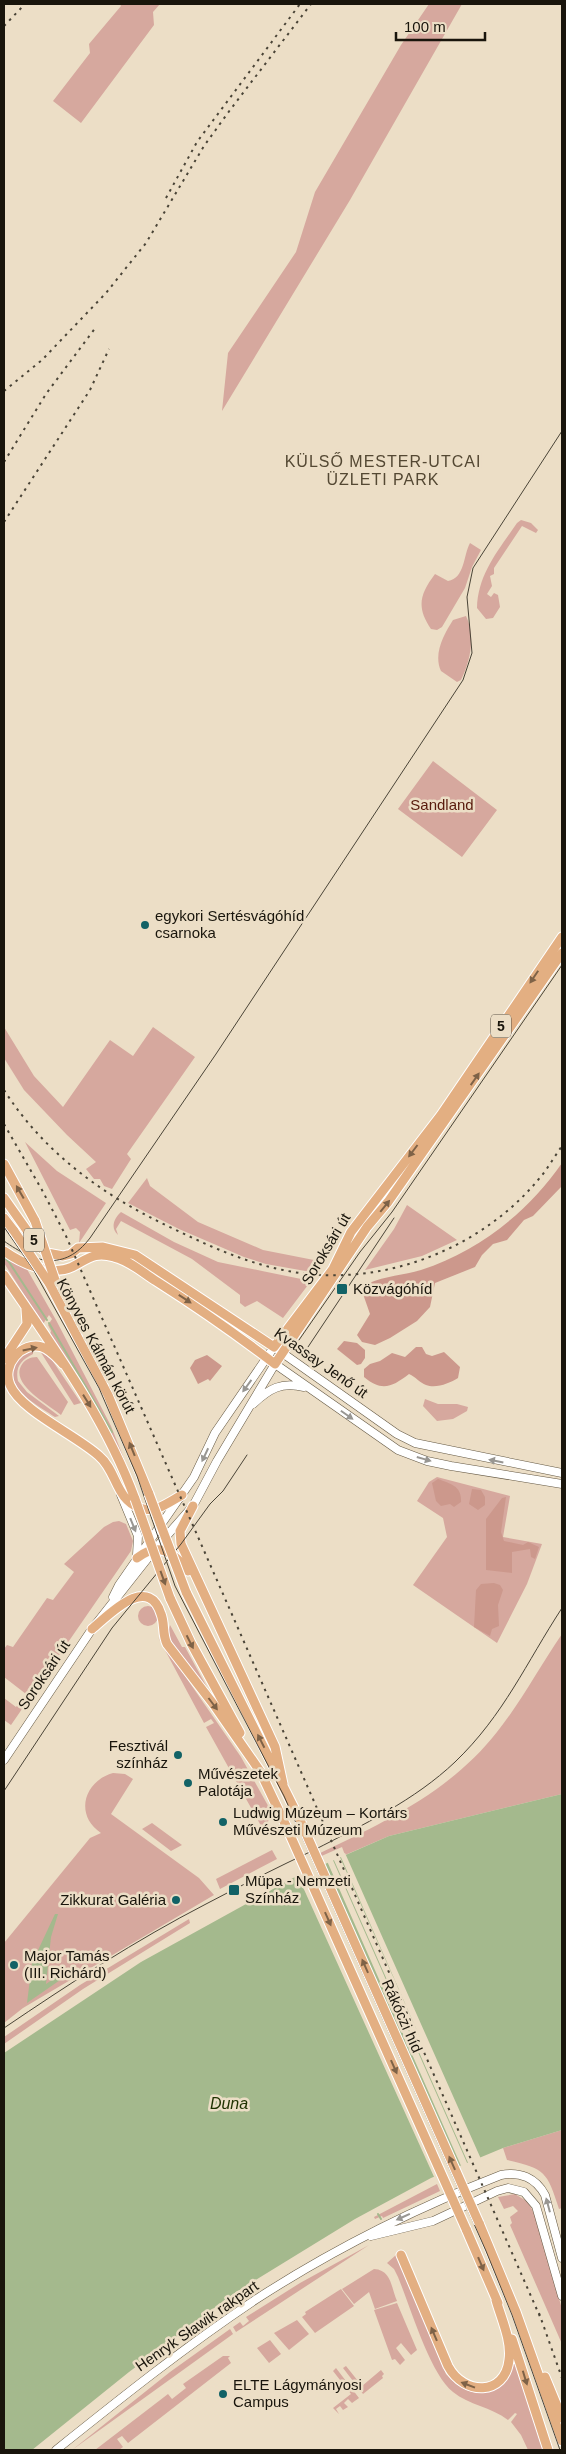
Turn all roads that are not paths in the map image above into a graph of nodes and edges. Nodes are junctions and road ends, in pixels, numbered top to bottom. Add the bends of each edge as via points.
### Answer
1 (562, 937) edge
2 (562, 953) edge
3 (4, 1164) edge
4 (4, 1198) edge
5 (4, 1218) edge
6 (4, 1251) edge
7 (153, 1266) junction
8 (146, 1274) junction
9 (4, 1275) edge
10 (52, 1282) junction
11 (25, 1306) junction
12 (274, 1347) junction
13 (282, 1353) junction
14 (266, 1357) junction
15 (4, 1359) edge
16 (63, 1364) junction
17 (275, 1364) junction
18 (306, 1387) junction
19 (249, 1407) junction
20 (562, 1473) edge
21 (562, 1484) edge
22 (120, 1493) junction
23 (182, 1495) junction
24 (193, 1506) junction
25 (155, 1549) junction
26 (137, 1558) junction
27 (197, 1582) junction
28 (108, 1608) junction
29 (92, 1629) junction
30 (4, 1760) edge
31 (262, 1774) junction
32 (283, 1784) junction
33 (364, 2238) junction
34 (401, 2255) dead end
35 (562, 2258) edge
36 (562, 2296) edge
37 (496, 2300) junction
38 (516, 2312) junction
39 (562, 2418) edge
40 (562, 2441) edge
41 (56, 2450) edge
42 (548, 2450) edge

1 -> 12 main road, Soroksári út / 5 via 440,1115 351,1232 333,1269
13 -> 2 main road, Soroksári út / 5 via 367,1227 388,1202
10 -> 3 main road, bridge via 35,1221
4 - 7 main road, Kvassay Jenő út / 5 via 42,1250 63,1256 78,1248 108,1247 135,1255
5 - 10 main road, Könyves Kálmán körút, bridge
6 - 8 main road, Kvassay Jenő út / 5 via 38,1268 52,1270 66,1269 101,1254 116,1257
7 - 8 main road via 141,1265
7 - 12 main road, Kvassay Jenő út / 5
8 -> 14 main road, Kvassay Jenő út / 5
9 - 11 main road
32 -> 10 main road, Könyves Kálmán körút, bridge via 208,1640 186,1592 122,1425
11 - 15 main road via 27,1324
11 - 16 main road
12 - 13 main road, Kvassay Jenő út
12 - 14 main road, Soroksári út
13 - 17 main road, Soroksári út / 5
20 -> 13 main road, Kvassay Jenő út via 415,1443 397,1434
14 - 17 main road, Kvassay Jenő út / 5
14 -> 23 main road, Soroksári út via 215,1433
22 -> 16 main road via 100,1457 86,1444 19,1400 10,1385 11,1363 22,1350 42,1347
16 -> 31 main road, bridge via 100,1421 119,1458 170,1598
17 - 18 main road, Kvassay Jenő út
17 - 19 main road, Soroksári út
18 - 19 main road via 279,1385
18 -> 21 main road, Kvassay Jenő út via 408,1454 451,1466
19 - 24 main road, Soroksári út
22 - 23 main road via 130,1504 150,1510
22 -> 26 main road via 138,1536
23 - 26 main road, Soroksári út
24 - 25 main road, Soroksári út
24 - 27 main road via 180,1531 180,1541
25 - 26 main road
25 - 27 main road via 176,1557
25 - 28 main road, Soroksári út
26 - 28 main road, Soroksári út
27 - 32 main road via 275,1746
28 - 29 main road, Soroksári út
29 - 30 main road, Soroksári út
29 -> 31 main road via 133,1597 154,1602 162,1615 167,1644
31 -> 37 main road, Rákóczi híd, bridge
38 -> 32 main road, Rákóczi híd, bridge
35 -> 33 main road, Henryk Sławik rakpart via 545,2195 537,2183 517,2174 492,2179 394,2221
33 - 36 main road, Henryk Sławik rakpart via 433,2221 497,2191 508,2188 524,2192 533,2200
33 - 41 main road, Henryk Sławik rakpart via 230,2317
37 -> 34 main road via 509,2349 509,2363 494,2384 479,2388 469,2386 458,2381 448,2366
37 -> 42 main road
38 - 39 main road
38 - 40 main road

